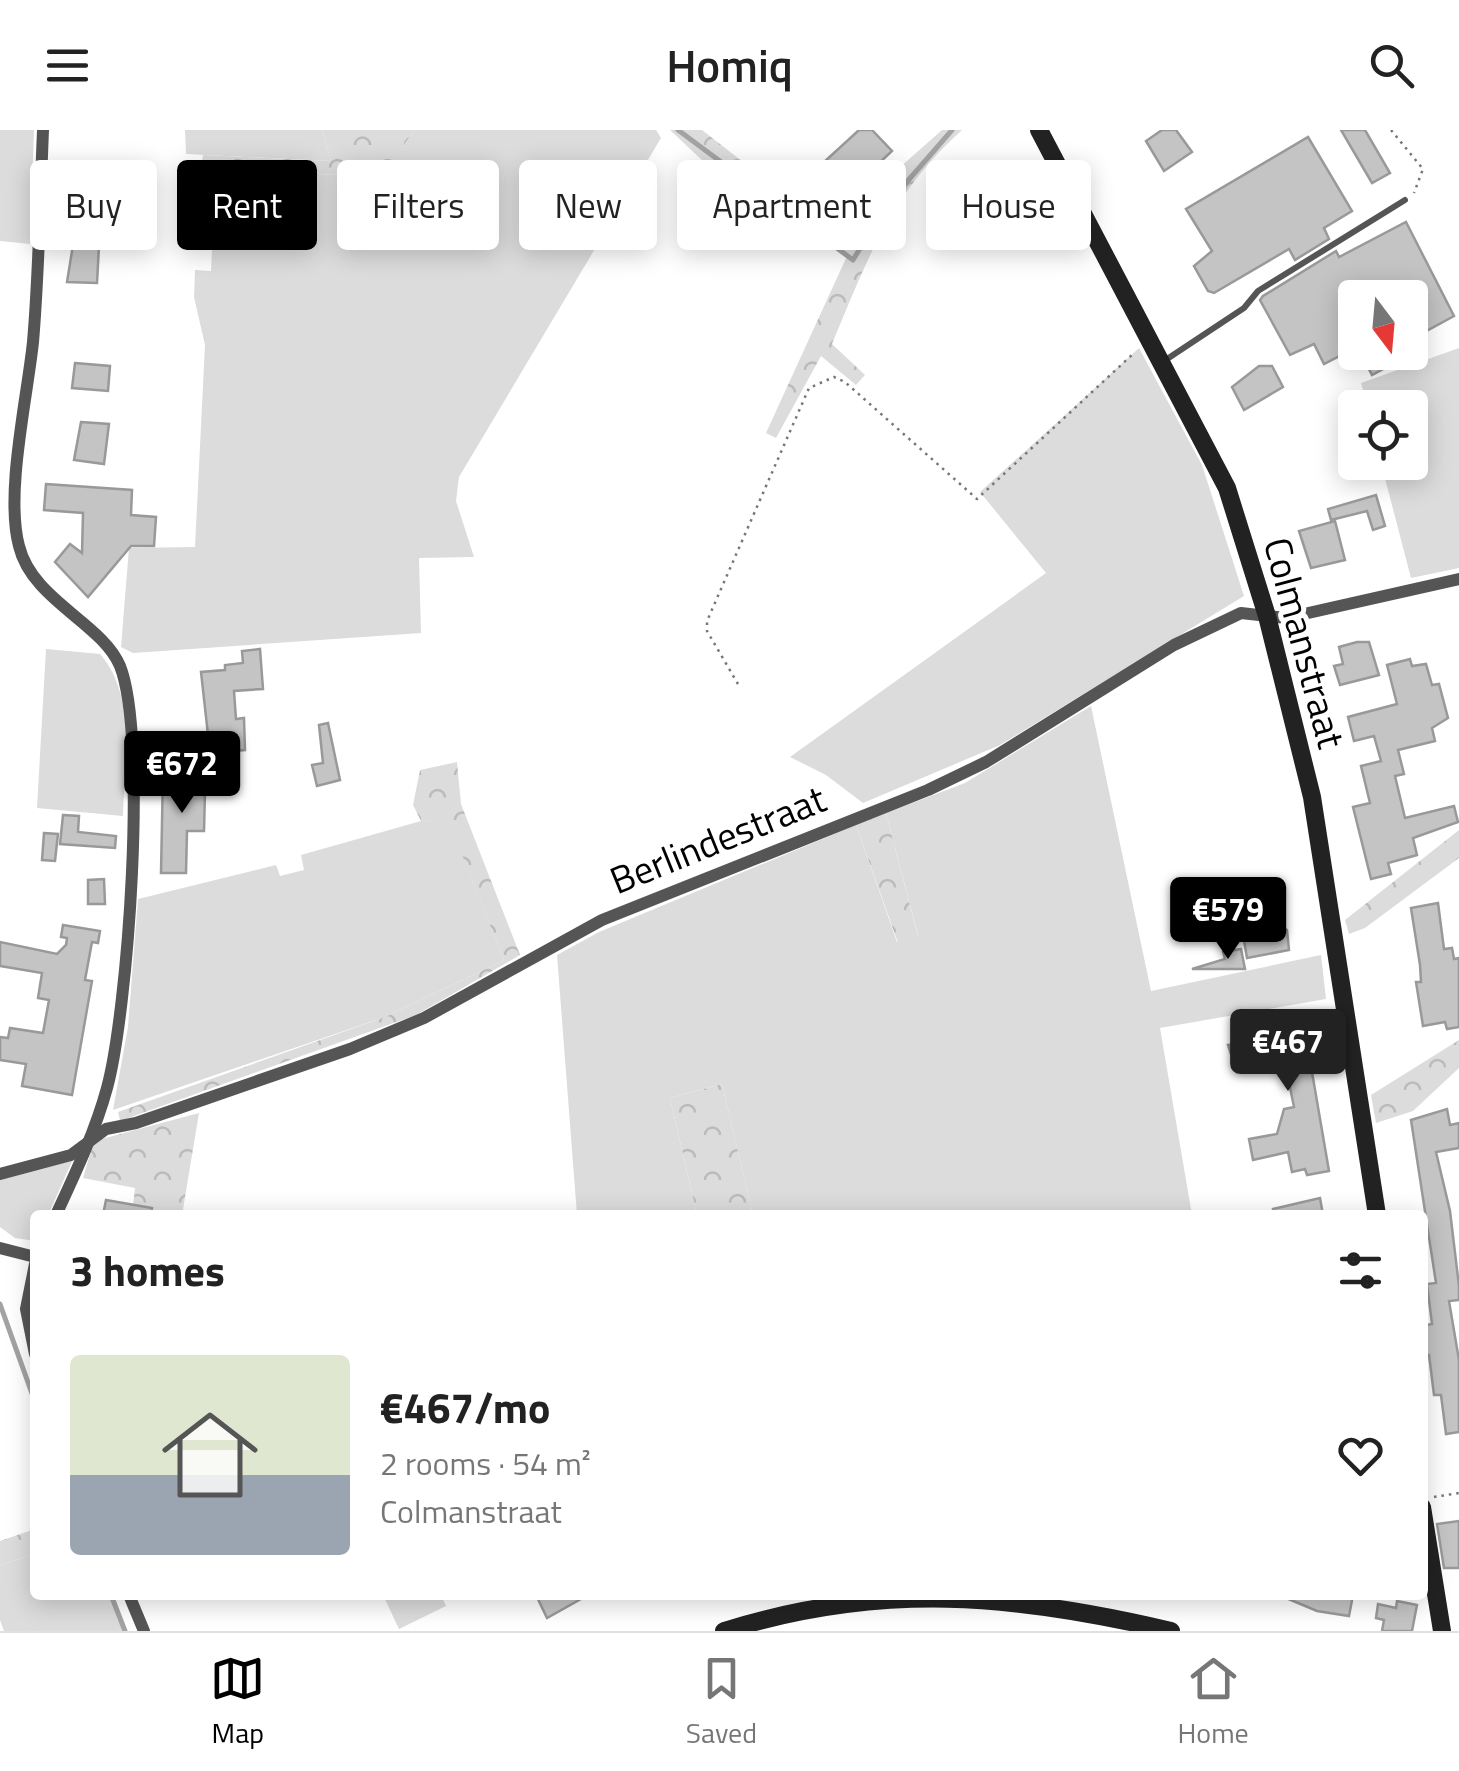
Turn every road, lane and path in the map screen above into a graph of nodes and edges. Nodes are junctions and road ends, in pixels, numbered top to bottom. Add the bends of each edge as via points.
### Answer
1 (43, 130) edge
2 (1039, 130) edge
3 (1391, 130) edge
4 (1406, 200) joint
5 (1152, 342) junction
6 (1163, 362) junction
7 (1459, 580) edge
8 (1267, 616) junction
9 (738, 684) dead end
10 (90, 1138) junction
11 (0, 1174) edge
12 (58, 1210) edge
13 (1375, 1210) edge
14 (0, 1248) edge
15 (30, 1258) edge
16 (30, 1287) edge
17 (30, 1329) edge
18 (1459, 1493) edge
19 (1428, 1498) edge
20 (1428, 1544) edge
21 (131, 1600) edge
22 (853, 1600) edge
23 (1014, 1600) edge
24 (144, 1631) edge
25 (724, 1631) edge
26 (1170, 1631) edge
27 (1442, 1631) edge

1 - 10 street via 33,339 14,512 19,548 35,580 116,656 128,686 133,731 122,996 108,1086
2 - 5 main road, Colmanstraat
3 - 4 path via 1423,169
4 - 6 lane via 1258,291 1244,308
5 - 6 main road, Colmanstraat
5 - 9 path via 977,498 845,382 834,377 809,388 707,621
6 - 8 main road, Colmanstraat via 1226,488
7 - 8 street, Berlindestraat via 1286,618
8 - 10 street, Berlindestraat via 1241,613 1174,646 986,762 602,920 424,1018
8 - 13 main road, Colmanstraat via 1312,797
10 - 11 street, Berlindestraat via 70,1155
10 - 12 street
14 - 15 street
16 - 17 street
18 - 19 path
20 - 27 main road
21 - 24 street
22 - 25 main road
23 - 26 main road

